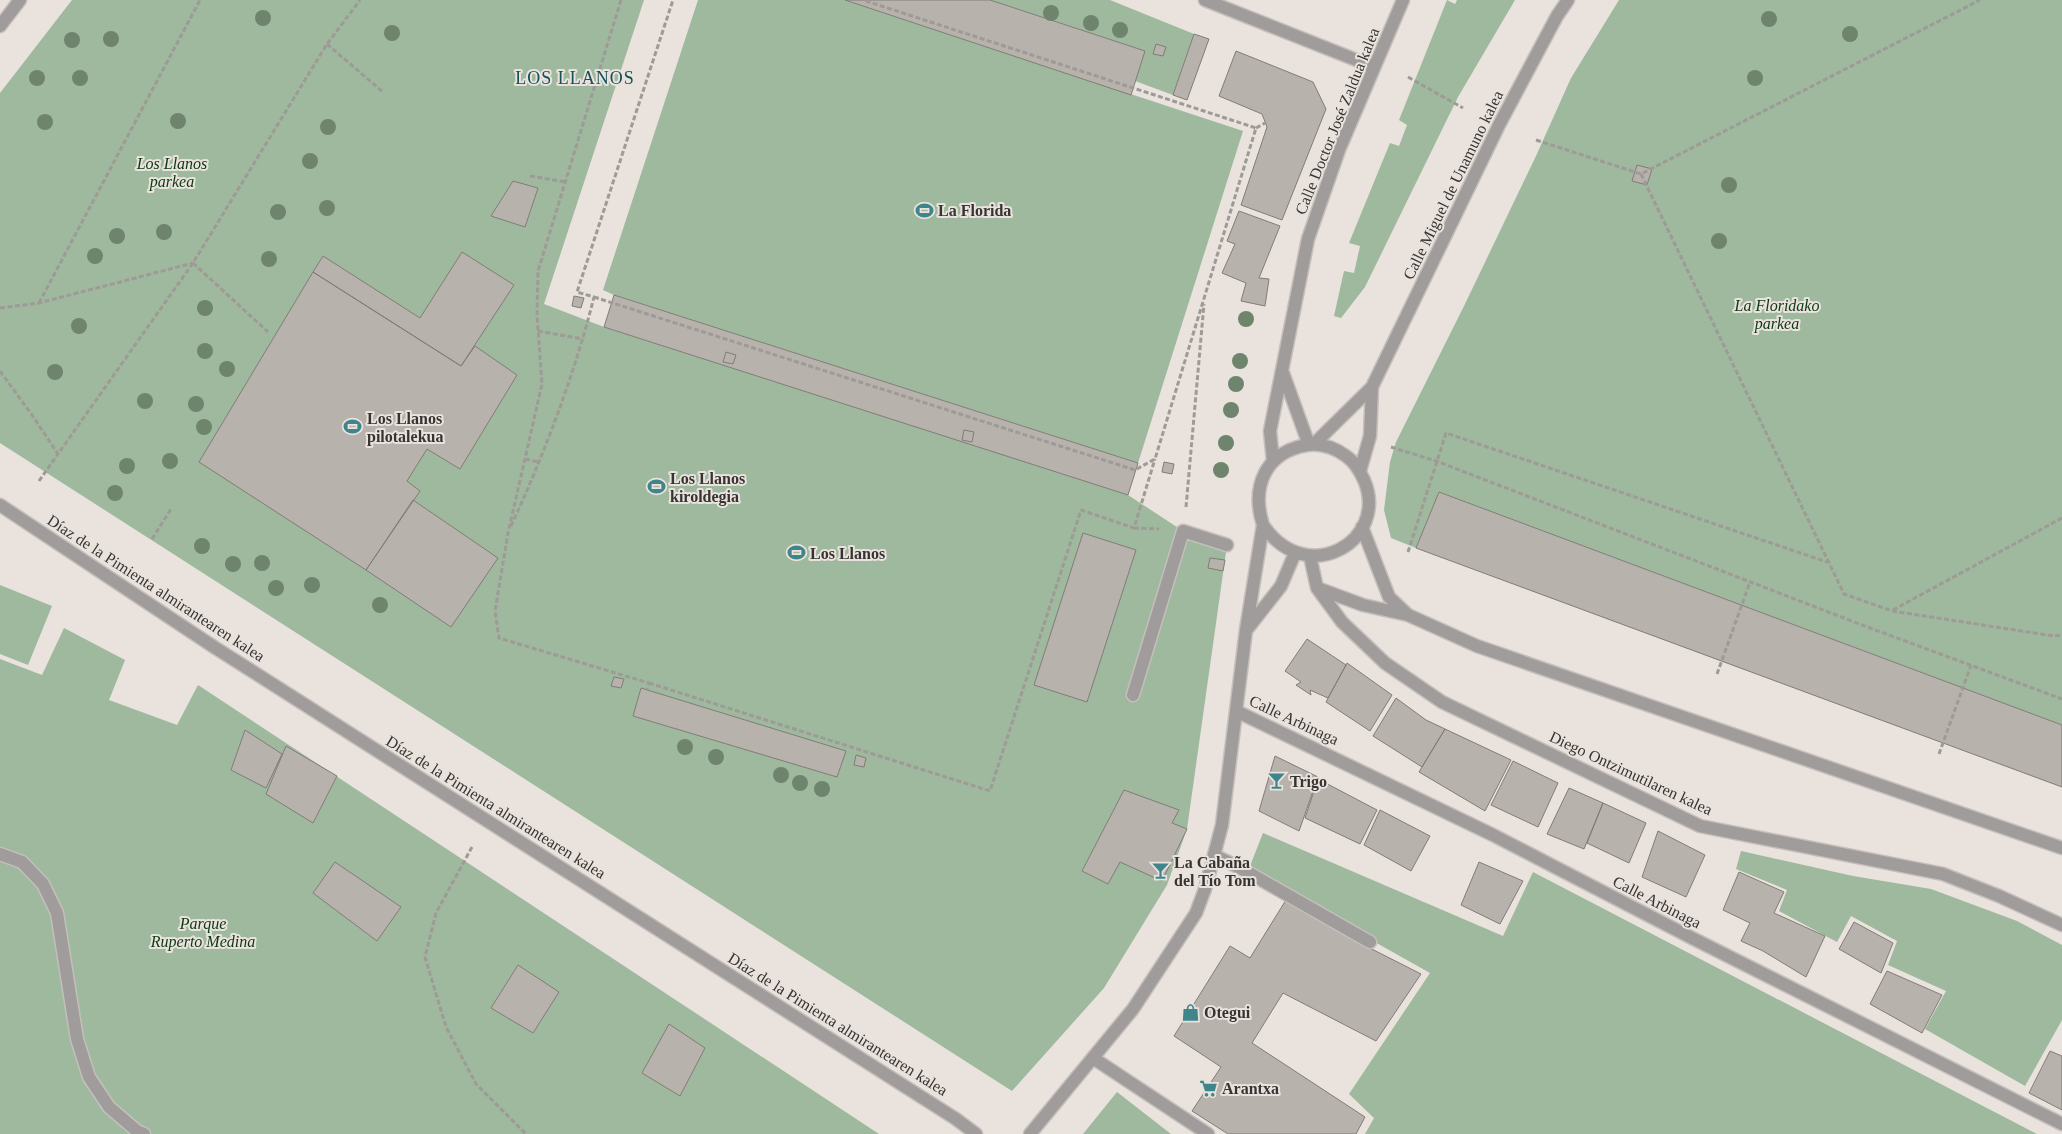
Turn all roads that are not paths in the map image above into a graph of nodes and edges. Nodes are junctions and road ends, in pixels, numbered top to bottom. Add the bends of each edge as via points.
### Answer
1 (20, 0) edge
2 (1205, 0) edge
3 (1403, 0) edge
4 (1568, 0) edge
5 (0, 26) edge
6 (1374, 68) junction
7 (1282, 373) junction
8 (1372, 387) junction
9 (1311, 445) junction
10 (1273, 462) junction
11 (1360, 471) junction
12 (0, 505) edge
13 (1263, 525) junction
14 (1362, 527) junction
15 (1227, 545) dead end
16 (1295, 554) junction
17 (1310, 556) junction
18 (1317, 588) junction
19 (1408, 615) junction
20 (1246, 630) junction
21 (1133, 695) dead end
22 (1236, 711) junction
23 (2062, 848) edge
24 (0, 854) edge
25 (1214, 855) junction
26 (2062, 926) edge
27 (1370, 942) dead end
28 (1093, 1058) junction
29 (2062, 1124) edge
30 (144, 1134) edge
31 (976, 1134) edge
32 (1030, 1134) edge
33 (1208, 1134) edge

1 - 5 street
2 - 6 street
3 - 6 street, Calle Doctor José Zaldua kalea
4 - 8 street, Calle Miguel de Unamuno kalea via 1498,125
6 - 7 street, Calle Doctor José Zaldua kalea via 1339,150 1308,239
7 - 9 street
7 - 10 street, Calle Doctor José Zaldua kalea via 1270,431
8 - 9 street
8 - 11 street via 1370,436
9 - 10 street via 1287,451
9 - 11 street via 1338,451
10 - 13 street via 1263,475 1258,492 1258,509
11 - 14 street via 1368,489 1368,508
12 - 31 street, Díaz de la Pimienta almirantearen kalea via 214,647
13 - 16 street via 1282,547
13 - 20 street
14 - 17 street via 1354,540 1341,549 1326,555
14 - 19 street via 1389,597
15 - 21 street via 1183,531
16 - 17 street
16 - 20 street via 1281,586
17 - 18 street, Diego Ontzimutilaren kalea
18 - 19 street via 1363,605
18 - 26 street, Diego Ontzimutilaren kalea via 1342,622 1385,663 1442,702 1700,826 1943,874
19 - 23 street via 1477,646
20 - 22 street
22 - 25 street via 1222,825
22 - 29 street, Calle Arbinaga via 1493,835 1700,943
24 - 30 street via 22,862 43,884 57,913 77,1038 89,1077 109,1107
25 - 27 street
25 - 28 street via 1205,889 1191,921 1133,1009
28 - 32 street
28 - 33 street

